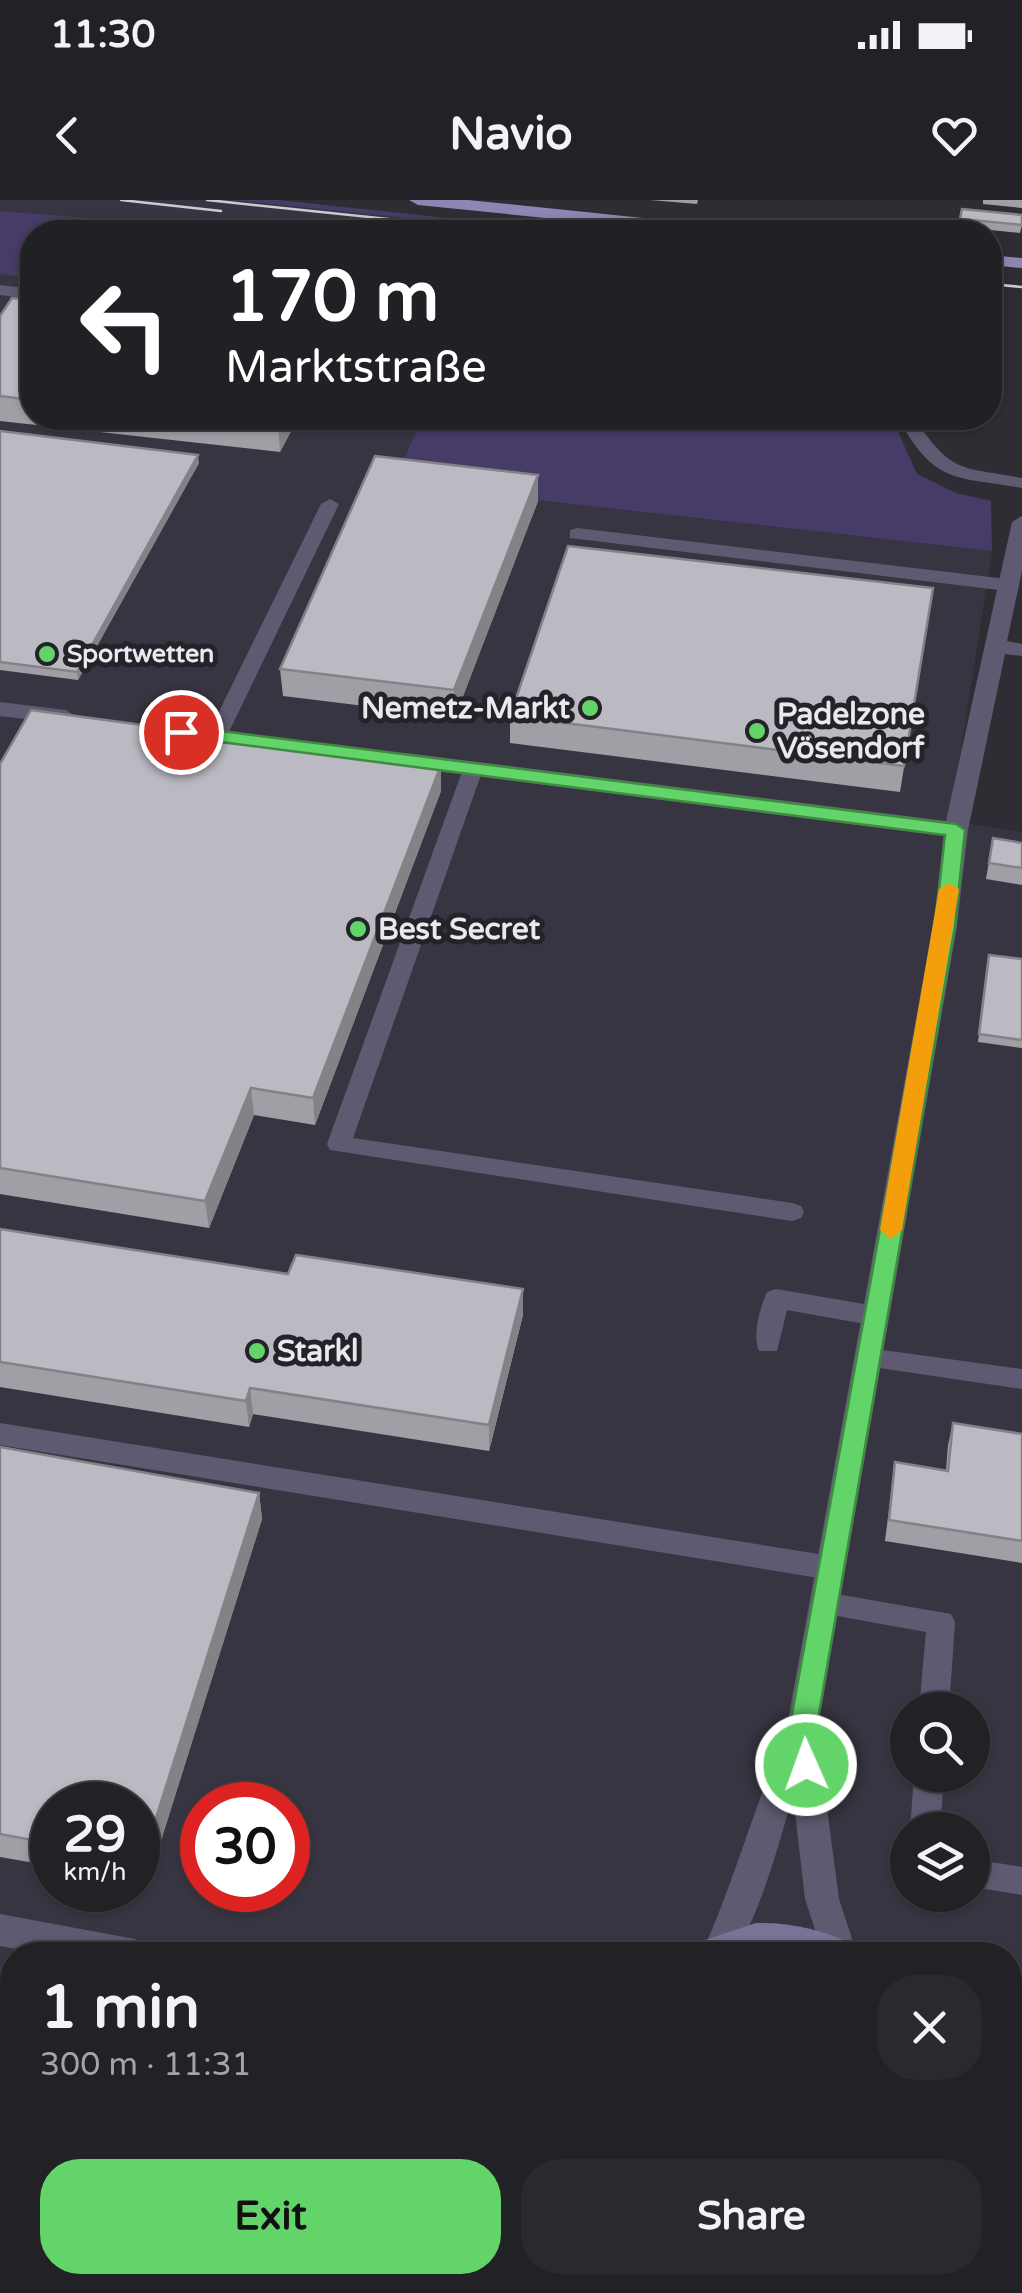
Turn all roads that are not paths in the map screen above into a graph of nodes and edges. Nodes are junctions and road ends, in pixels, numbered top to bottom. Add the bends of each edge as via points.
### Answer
1 (418, 200) edge
2 (613, 220) edge
3 (914, 430) edge
4 (1022, 483) edge
5 (330, 504) dead end
6 (1021, 527) edge
7 (577, 534) dead end
8 (1008, 585) junction
9 (994, 646) junction
10 (1022, 650) edge
11 (0, 708) edge
12 (99, 721) edge
13 (217, 736) edge
14 (374, 756) edge
15 (473, 769) junction
16 (956, 830) junction
17 (792, 1212) dead end
18 (876, 1316) junction
19 (768, 1344) dead end
20 (868, 1358) junction
21 (1022, 1379) edge
22 (0, 1434) edge
23 (832, 1568) junction
24 (825, 1604) junction
25 (935, 1692) edge
26 (802, 1731) junction
27 (990, 1875) edge
28 (1022, 1881) edge
29 (0, 1930) edge
30 (65, 1942) edge
31 (720, 1942) edge
32 (761, 1942) edge
33 (799, 1942) edge
34 (837, 1942) edge

1 - 2 main road
3 - 4 lane via 934,460 954,471
5 - 13 lane
6 - 8 street
7 - 8 lane
8 - 9 street
9 - 10 street
9 - 16 street
11 - 12 street
14 - 15 street
15 - 16 street
15 - 17 lane via 339,1144
16 - 18 street
18 - 19 lane via 776,1299
18 - 20 street
20 - 21 lane
20 - 23 street
22 - 23 lane
23 - 24 street
24 - 25 lane via 941,1622
24 - 26 street
26 - 31 street via 740,1916
26 - 34 street via 822,1899
27 - 28 lane
29 - 30 street
32 - 33 main road

